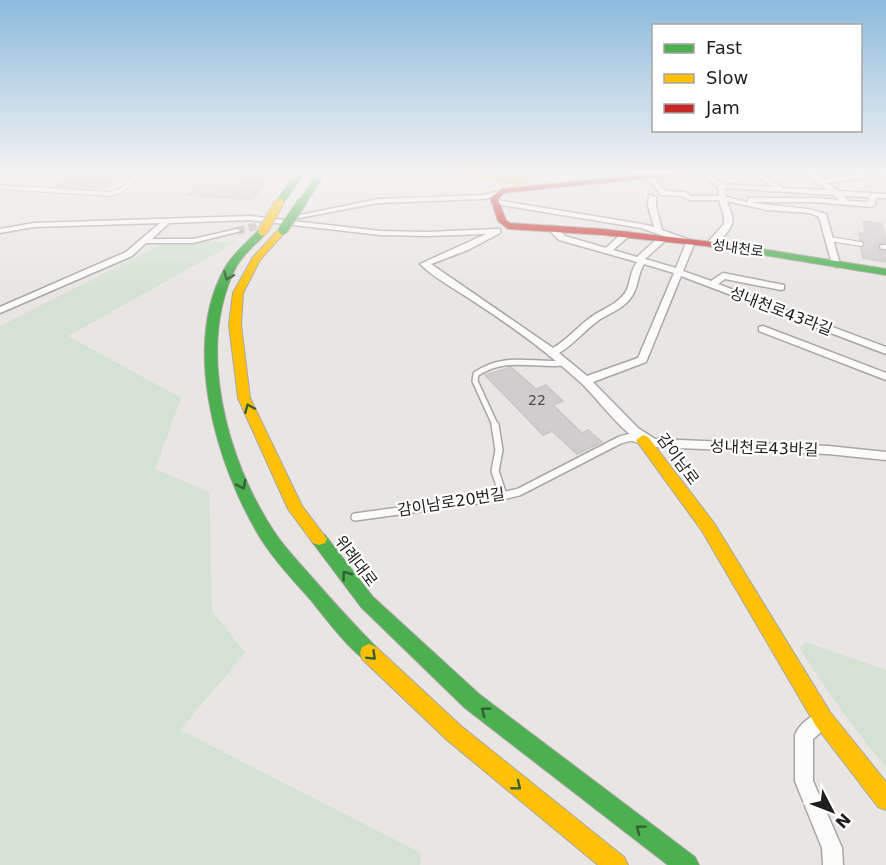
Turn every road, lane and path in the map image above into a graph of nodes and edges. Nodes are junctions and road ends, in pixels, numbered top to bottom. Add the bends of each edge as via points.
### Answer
1 (274, 212) edge
2 (297, 212) edge
3 (500, 212) edge
4 (571, 212) edge
5 (653, 212) edge
6 (726, 212) edge
7 (803, 212) edge
8 (167, 221) junction
9 (282, 225) junction
10 (503, 228) junction
11 (552, 228) junction
12 (0, 231) edge
13 (237, 231) tunnel mouth
14 (627, 234) junction
15 (661, 234) junction
16 (830, 238) junction
17 (144, 241) junction
18 (691, 242) junction
19 (711, 244) junction
20 (861, 244) dead end
21 (606, 252) junction
22 (641, 262) junction
23 (836, 264) junction
24 (676, 272) junction
25 (886, 272) edge
26 (713, 284) junction
27 (781, 287) dead end
28 (0, 310) edge
29 (763, 329) dead end
30 (886, 351) edge
31 (553, 352) junction
32 (565, 363) junction
33 (886, 377) edge
34 (585, 381) junction
35 (643, 440) junction
36 (886, 456) edge
37 (504, 495) junction
38 (355, 517) dead end
39 (824, 719) junction
40 (886, 799) edge
41 (616, 865) edge
42 (687, 865) edge
43 (833, 865) edge

1 -> 41 main road, bridge via 229,270 216,313 210,363 220,420 236,474 266,533 337,622 447,729
2 - 9 main road, 위례대로, bridge
3 - 10 main road
4 - 15 street via 642,226
5 - 15 street
6 - 19 street via 727,226
7 - 16 street via 824,216
8 - 9 street, 성내천로 via 250,218
8 - 12 street, 성내천로 via 34,225
8 - 17 street
9 - 10 street, 성내천로 via 427,234
42 -> 9 main road, 위례대로 via 472,701 366,602 296,508 244,398 235,325 238,293 256,259
10 - 11 main road, 성내천로
10 - 31 street, 감이남로 via 424,264
11 - 14 main road, 성내천로
11 - 21 street, 성내천로 via 562,238
13 - 17 street via 193,241
14 - 15 main road, 성내천로
14 - 21 street
15 - 18 main road, 성내천로
15 - 22 street
16 - 20 lane
16 - 23 street
17 - 28 street via 129,254
18 - 19 main road, 성내천로
18 - 24 street
19 - 23 main road, 성내천로
21 - 22 street, 성내천로
22 - 24 street, 성내천로43라길
22 - 31 street via 627,297
23 - 25 main road, 성내천로
24 - 26 street, 성내천로43라길
24 - 34 street via 642,360
26 - 27 street via 720,276
26 - 30 street, 성내천로43라길
29 - 33 street
31 - 32 street, 감이남로
32 - 34 street, 감이남로
32 - 37 lane via 496,362 476,374 475,381 495,423 499,450 495,471
34 - 35 street, 감이남로
35 - 36 street, 성내천로43바길
35 - 37 lane, 감이남로20번길 via 620,440 519,492
35 - 39 main road, 감이남로 via 708,527
37 - 38 lane, 감이남로20번길
39 - 40 main road, 감이남로
39 - 43 street via 804,735 804,781 832,848

